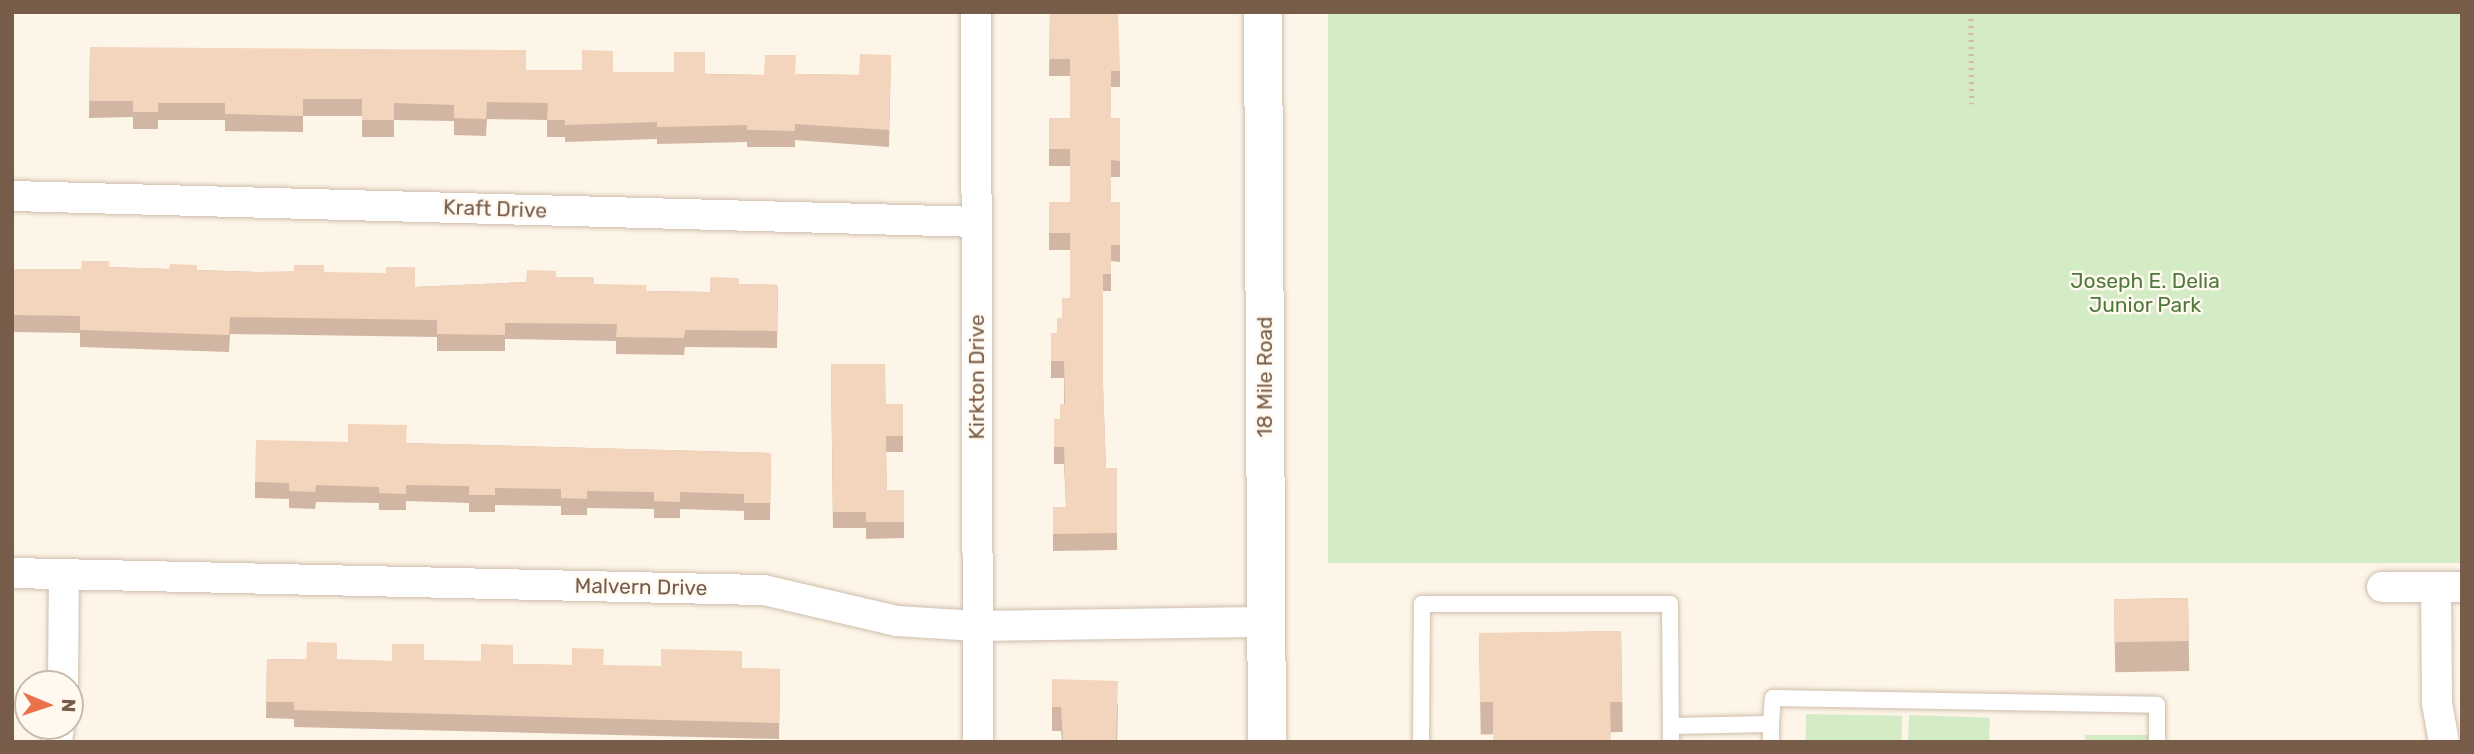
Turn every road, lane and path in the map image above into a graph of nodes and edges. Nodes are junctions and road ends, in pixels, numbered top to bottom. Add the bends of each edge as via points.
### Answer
1 (976, 12) edge
2 (1263, 12) edge
3 (1972, 12) edge
4 (1972, 104) dead end
5 (12, 196) edge
6 (977, 222) junction
7 (12, 573) edge
8 (64, 574) junction
9 (2382, 587) dead end
10 (2449, 587) edge
11 (1266, 622) junction
12 (977, 626) junction
13 (63, 670) edge
14 (1771, 724) junction
15 (1671, 734) edge
16 (978, 742) edge
17 (1267, 742) edge
18 (1421, 742) edge
19 (1772, 742) edge
20 (2157, 742) edge
21 (2444, 742) edge

1 - 6 street, Kirkton Drive
2 - 11 main road, 18 Mile Road
3 - 4 path
5 - 6 street, Kraft Drive
6 - 12 street, Kirkton Drive
7 - 8 street, Malvern Drive
8 - 12 street, Malvern Drive via 764,590 897,621
8 - 13 street
9 - 10 street
10 - 21 street via 2437,703
11 - 12 street, Malvern Drive
11 - 17 main road, 18 Mile Road
12 - 16 street, Kirkton Drive
14 - 15 lane
14 - 19 lane
14 - 20 lane via 1773,698 2157,705
15 - 18 lane via 1670,604 1422,604

